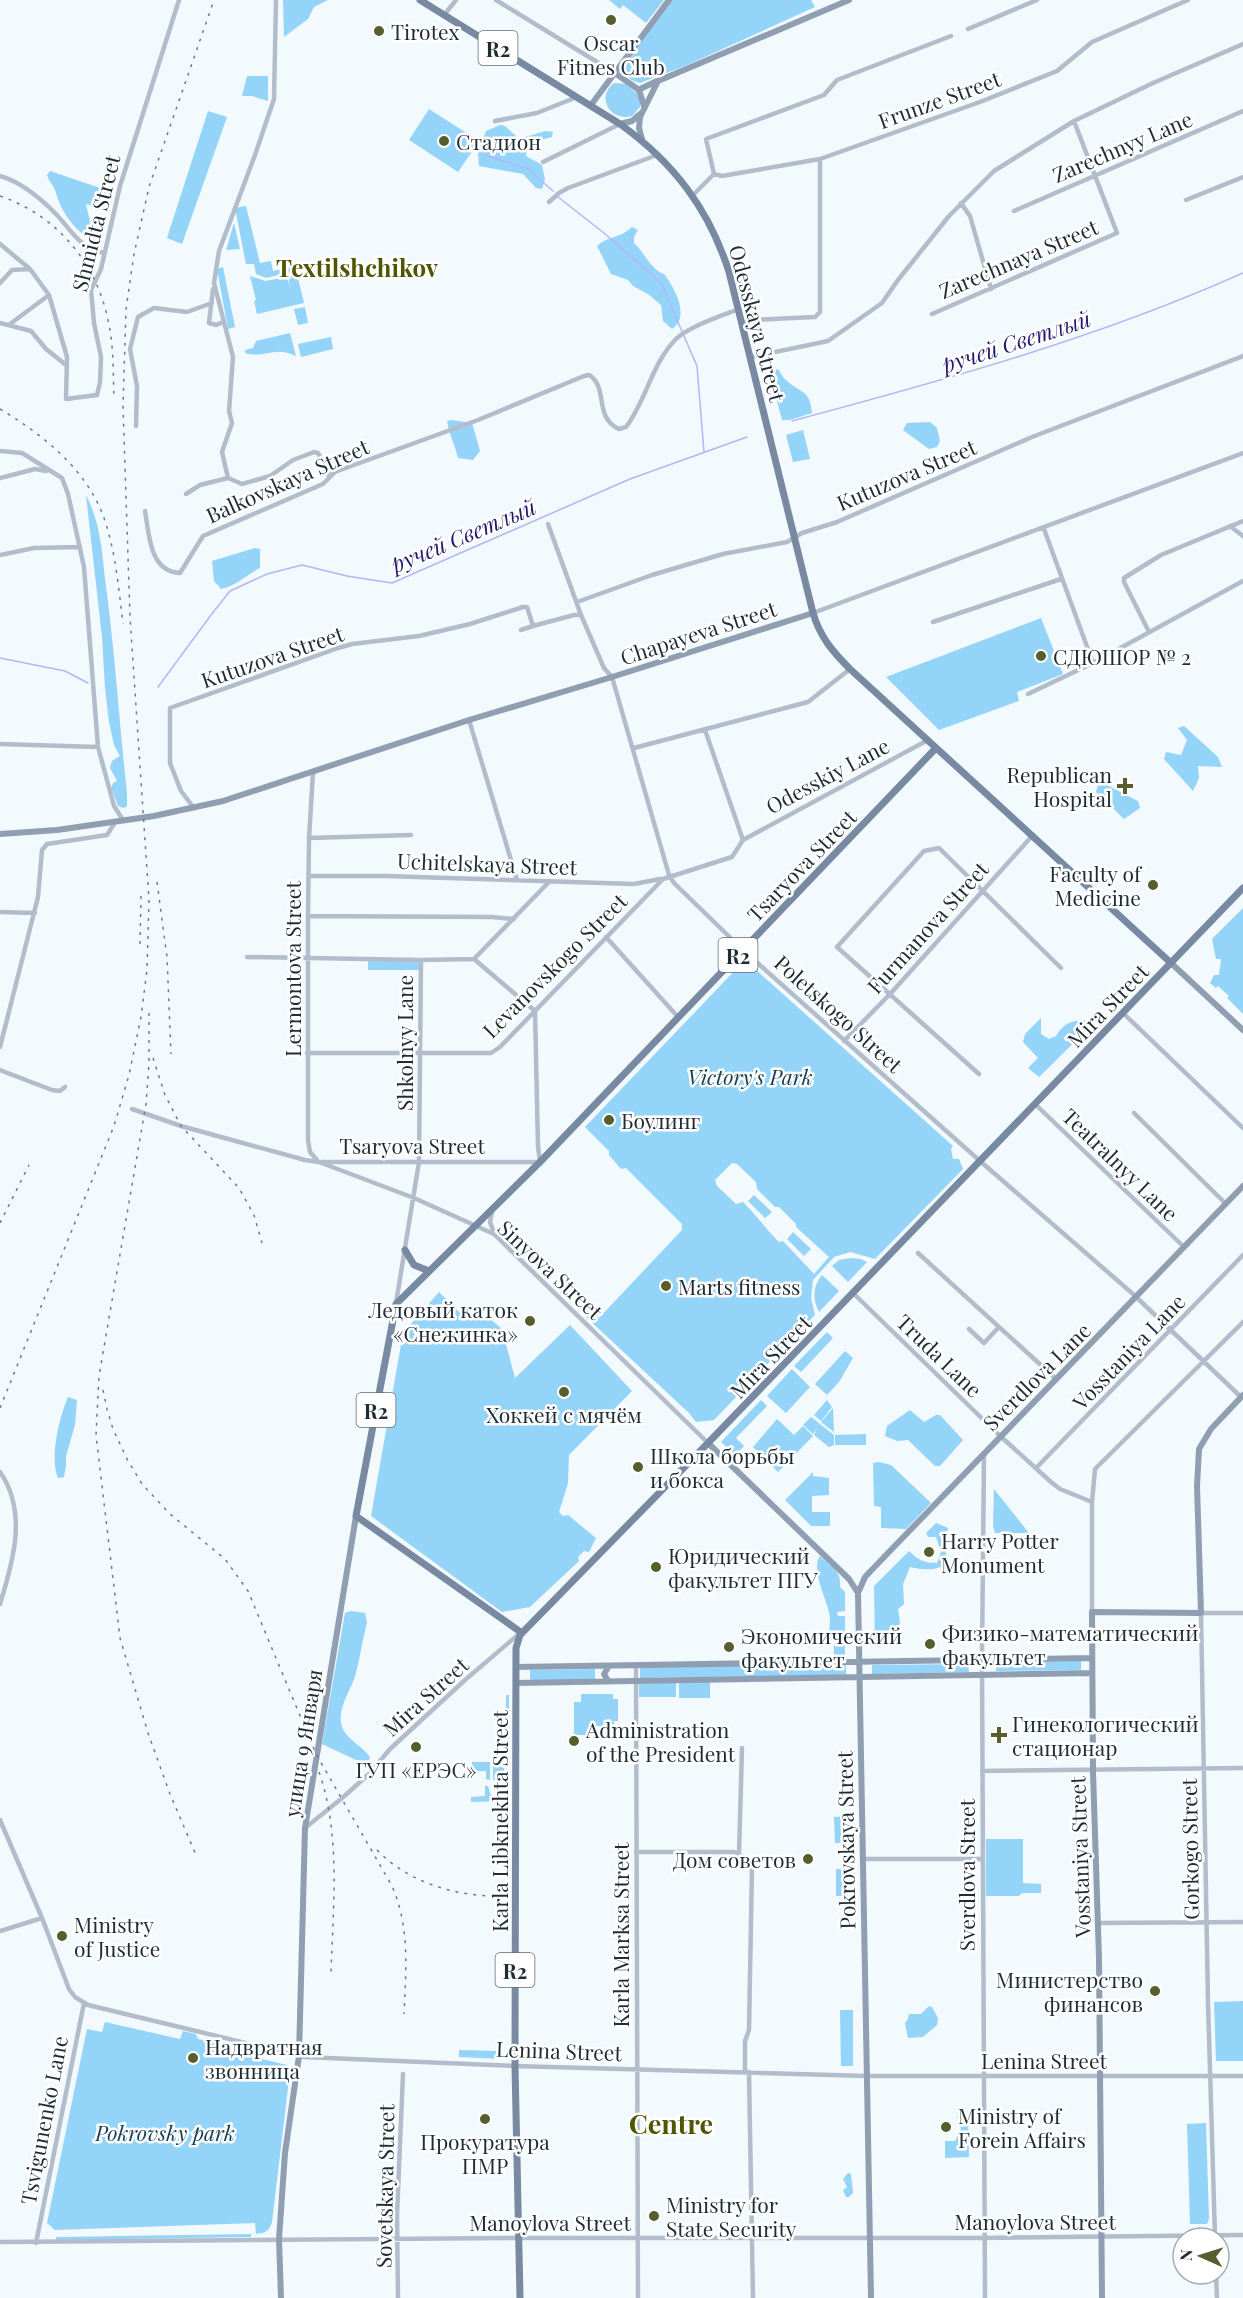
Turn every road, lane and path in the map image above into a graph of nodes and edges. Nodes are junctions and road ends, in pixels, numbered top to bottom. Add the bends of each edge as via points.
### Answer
1 (180, 0) edge
2 (276, 0) edge
3 (420, 0) edge
4 (456, 0) edge
5 (496, 0) edge
6 (669, 0) edge
7 (849, 0) edge
8 (1037, 0) edge
9 (1188, 0) edge
10 (444, 15) junction
11 (968, 29) dead end
12 (951, 36) dead end
13 (1243, 44) edge
14 (615, 73) junction
15 (658, 81) junction
16 (639, 90) junction
17 (577, 97) junction
18 (591, 105) junction
19 (642, 110) junction
20 (1243, 111) edge
21 (495, 121) dead end
22 (1074, 121) junction
23 (620, 124) junction
24 (642, 140) junction
25 (657, 154) junction
26 (820, 159) junction
27 (543, 162) dead end
28 (714, 174) junction
29 (1094, 175) junction
30 (0, 176) edge
31 (1243, 177) edge
32 (693, 195) junction
33 (1186, 200) dead end
34 (549, 202) dead end
35 (961, 203) junction
36 (1014, 211) dead end
37 (0, 244) edge
38 (105, 253) junction
39 (30, 269) junction
40 (0, 283) edge
41 (214, 283) junction
42 (991, 288) junction
43 (49, 295) junction
44 (212, 303) junction
45 (739, 309) junction
46 (932, 314) dead end
47 (224, 322) junction
48 (0, 323) edge
49 (10, 324) junction
50 (743, 324) junction
51 (1243, 356) edge
52 (751, 357) junction
53 (66, 365) junction
54 (136, 426) dead end
55 (0, 451) edge
56 (1243, 453) edge
57 (48, 471) junction
58 (0, 478) edge
59 (228, 478) junction
60 (329, 478) junction
61 (186, 494) dead end
62 (145, 511) dead end
63 (1243, 521) edge
64 (548, 524) dead end
65 (1230, 526) junction
66 (1044, 529) junction
67 (1243, 536) edge
68 (795, 537) junction
69 (80, 547) junction
70 (0, 555) edge
71 (1061, 579) junction
72 (1243, 581) edge
73 (577, 602) junction
74 (813, 613) junction
75 (581, 615) junction
76 (933, 622) dead end
77 (533, 626) junction
78 (521, 630) dead end
79 (1149, 632) junction
80 (1093, 663) junction
81 (850, 669) junction
82 (612, 677) junction
83 (1028, 694) dead end
84 (469, 720) junction
85 (705, 730) junction
86 (928, 740) junction
87 (0, 744) edge
88 (98, 747) junction
89 (634, 748) junction
90 (936, 748) junction
91 (313, 772) junction
92 (194, 808) junction
93 (123, 820) junction
94 (116, 821) junction
95 (0, 834) edge
96 (411, 835) dead end
97 (1033, 835) junction
98 (309, 838) junction
99 (743, 840) junction
100 (669, 875) junction
101 (309, 876) junction
102 (517, 879) junction
103 (663, 879) junction
104 (549, 882) junction
105 (1243, 888) edge
106 (983, 891) junction
107 (0, 912) edge
108 (35, 913) junction
109 (308, 916) junction
110 (514, 919) junction
111 (606, 937) junction
112 (743, 950) junction
113 (247, 957) dead end
114 (308, 958) junction
115 (474, 959) junction
116 (421, 960) junction
117 (1171, 963) junction
118 (1061, 968) dead end
119 (891, 993) junction
120 (535, 1011) junction
121 (1123, 1013) junction
122 (678, 1017) junction
123 (1243, 1030) edge
124 (844, 1041) junction
125 (0, 1047) edge
126 (421, 1052) junction
127 (307, 1053) junction
128 (0, 1070) edge
129 (979, 1074) dead end
130 (65, 1088) dead end
131 (1035, 1104) junction
132 (132, 1109) dead end
133 (1134, 1113) dead end
134 (1243, 1128) edge
135 (980, 1161) junction
136 (320, 1162) junction
137 (419, 1162) junction
138 (540, 1162) junction
139 (1243, 1186) edge
140 (414, 1198) junction
141 (1226, 1204) junction
142 (492, 1209) junction
143 (475, 1226) junction
144 (494, 1234) junction
145 (1184, 1247) junction
146 (405, 1250) junction
147 (918, 1253) dead end
148 (1243, 1255) edge
149 (429, 1271) junction
150 (853, 1293) junction
151 (1137, 1297) junction
152 (396, 1304) junction
153 (1243, 1322) edge
154 (999, 1327) junction
155 (969, 1329) dead end
156 (1171, 1330) junction
157 (1205, 1362) junction
158 (1055, 1378) junction
159 (1242, 1396) edge
160 (1000, 1435) junction
161 (708, 1443) junction
162 (984, 1452) junction
163 (1036, 1468) junction
164 (0, 1472) edge
165 (1092, 1502) junction
166 (356, 1516) junction
167 (858, 1593) junction
168 (0, 1604) edge
169 (1092, 1612) junction
170 (1201, 1613) junction
171 (1243, 1613) edge
172 (522, 1633) junction
173 (1092, 1658) junction
174 (982, 1659) junction
175 (859, 1661) junction
176 (636, 1665) junction
177 (609, 1666) junction
178 (516, 1667) junction
179 (1092, 1673) junction
180 (982, 1675) junction
181 (859, 1677) junction
182 (608, 1681) junction
183 (635, 1681) junction
184 (516, 1683) junction
185 (742, 1748) dead end
186 (1243, 1767) edge
187 (1204, 1768) junction
188 (982, 1771) junction
189 (1093, 1771) junction
190 (0, 1820) edge
191 (305, 1828) junction
192 (636, 1852) junction
193 (740, 1854) junction
194 (862, 1859) junction
195 (983, 1859) junction
196 (42, 1918) junction
197 (1243, 1922) edge
198 (1098, 1923) junction
199 (1206, 1923) junction
200 (0, 1931) edge
201 (84, 2003) junction
202 (299, 2056) junction
203 (515, 2066) junction
204 (637, 2069) junction
205 (747, 2072) junction
206 (403, 2074) dead end
207 (866, 2076) junction
208 (983, 2076) junction
209 (1211, 2076) junction
210 (1243, 2076) edge
211 (1100, 2077) junction
212 (1215, 2226) edge
213 (1102, 2237) junction
214 (1171, 2237) edge
215 (397, 2238) junction
216 (519, 2238) junction
217 (752, 2238) junction
218 (870, 2238) junction
219 (983, 2238) junction
220 (279, 2239) junction
221 (638, 2239) junction
222 (0, 2242) edge
223 (36, 2243) junction
224 (281, 2298) edge
225 (398, 2298) edge
226 (520, 2298) edge
227 (638, 2298) edge
228 (753, 2298) edge
229 (871, 2298) edge
230 (985, 2298) edge
231 (1102, 2298) edge

1 - 38 street, Shmidta Street via 126,166
2 - 41 street via 274,99 219,251
3 - 10 main road, Odesskaya Street / R2
4 - 10 street
5 - 14 street
6 - 14 street
7 - 15 street
8 - 11 street
9 - 26 street, Frunze Street via 1092,42 1070,62 1045,76
10 - 17 main road, Odesskaya Street / R2
12 - 28 street via 837,80 824,95 706,139
13 - 22 street
14 - 16 street
14 - 18 street
15 - 16 street
15 - 19 street
16 - 19 street
17 - 18 main road, Odesskaya Street / R2
17 - 21 street via 537,113
18 - 23 main road, Odesskaya Street / R2
19 - 23 street via 632,121
19 - 24 street
20 - 29 street, Zarechnyy Lane
22 - 29 street
22 - 35 street via 994,171
23 - 24 main road, Odesskaya Street / R2
23 - 27 street
24 - 25 main road, Odesskaya Street / R2
25 - 32 main road, Odesskaya Street / R2
25 - 34 street via 568,189
26 - 28 street, Frunze Street via 722,176
26 - 50 street via 820,312 815,317 752,320
28 - 32 street
29 - 36 street, Zarechnyy Lane
29 - 42 street, Zarechnaya Street via 1117,233
30 - 38 street via 39,198 84,246
31 - 33 street
32 - 45 main road, Odesskaya Street / R2 via 723,252
35 - 42 street via 970,216
35 - 52 street via 882,303 851,326 828,341
37 - 39 street, Shmidta Street
38 - 53 street, Shmidta Street via 91,290 101,357 97,395 66,399
39 - 40 street via 12,270
39 - 43 street, Shmidta Street
41 - 44 street
41 - 47 street
42 - 46 street, Zarechnaya Street
43 - 49 street
43 - 53 street, Shmidta Street
44 - 47 street via 209,323
44 - 54 street via 187,312 154,308 138,317 130,349 137,386
45 - 50 main road, Odesskaya Street / R2
45 - 60 street, Balkovskaya Street via 680,336 663,356 626,427 619,429 609,421 600,400 599,385 590,375 343,469
47 - 59 street via 232,357 232,423 222,452
48 - 49 street
49 - 53 street via 31,331
50 - 52 main road, Odesskaya Street / R2
51 - 68 street, Kutuzova Street via 1032,437
52 - 68 main road, Odesskaya Street / R2
55 - 57 street via 22,453
56 - 66 street, Chapayeva Street
57 - 58 street via 35,469
57 - 69 street via 62,478
59 - 60 street via 242,484 270,476 293,460 314,452 328,469
59 - 61 street via 200,485
60 - 62 street, Balkovskaya Street via 203,536 180,573 172,572 152,552
63 - 65 street
64 - 73 street, Poletskogo Street
65 - 67 street
65 - 79 street via 1161,555 1124,578
66 - 71 street
66 - 74 street, Chapayeva Street
68 - 73 street, Kutuzova Street via 652,575
68 - 74 main road, Odesskaya Street / R2
69 - 70 street via 34,548
69 - 88 street
71 - 76 street
71 - 80 street
72 - 79 street
73 - 75 street, Poletskogo Street
74 - 81 main road, Odesskaya Street / R2 via 821,635
74 - 82 street, Chapayeva Street
75 - 77 street
75 - 82 street, Poletskogo Street via 604,668
77 - 78 street
77 - 92 street, Kutuzova Street via 527,607 523,607 419,636 352,644 170,708 170,763 181,791
79 - 80 street
80 - 83 street
81 - 85 street via 808,702
81 - 86 main road, Odesskaya Street / R2
82 - 84 street, Chapayeva Street
82 - 89 street, Poletskogo Street
84 - 91 street, Chapayeva Street
84 - 102 street
85 - 89 street
85 - 99 street
86 - 90 main road, Odesskaya Street / R2
86 - 99 street, Odesskiy Lane
87 - 88 street
88 - 93 street via 114,806
89 - 100 street, Poletskogo Street
90 - 97 main road, R2
90 - 112 main road, Tsaryova Street / R2
91 - 92 street, Chapayeva Street
91 - 98 street, Lermontova Street
92 - 93 street, Chapayeva Street
93 - 94 street, Chapayeva Street
94 - 95 street, Chapayeva Street
94 - 108 street via 107,835 46,844 42,850
96 - 98 street
97 - 106 street, Furmanova Street
97 - 117 main road, R2
98 - 101 street, Lermontova Street
99 - 100 street via 732,857
100 - 103 street, Levanovskogo Street
100 - 112 street, Poletskogo Street
101 - 102 street, Uchitelskaya Street
101 - 109 street, Lermontova Street
102 - 104 street, Uchitelskaya Street
103 - 104 street, Uchitelskaya Street via 641,884
103 - 111 street, Levanovskogo Street
104 - 110 street
105 - 117 main road, Mira Street
106 - 118 street
106 - 119 street, Furmanova Street
106 - 119 street via 939,848 924,851 837,947
107 - 108 street
108 - 125 street
109 - 110 street
109 - 114 street, Lermontova Street
110 - 115 street
111 - 120 street, Levanovskogo Street
111 - 122 street
112 - 122 main road, Tsaryova Street / R2
112 - 124 street, Poletskogo Street
113 - 114 street
114 - 116 street
114 - 127 street, Lermontova Street
115 - 116 street
115 - 120 street
116 - 126 street, Shkolnyy Lane
117 - 121 main road, Mira Street
117 - 123 street
119 - 124 street, Furmanova Street
119 - 129 street
120 - 126 street, Levanovskogo Street via 491,1053
120 - 138 street
121 - 131 main road, Mira Street
121 - 134 street
122 - 138 main road, Tsaryova Street / R2
124 - 135 street, Poletskogo Street
126 - 127 street, Levanovskogo Street
126 - 137 street, Shkolnyy Lane
127 - 136 street, Lermontova Street via 308,1147
128 - 130 street via 52,1090
131 - 135 main road, Mira Street
131 - 145 street, Teatralnyy Lane
132 - 136 street, Sinyova Street via 181,1126
133 - 141 street
135 - 150 main road, Mira Street
135 - 151 street, Poletskogo Street
136 - 137 street, Tsaryova Street
136 - 140 street, Sinyova Street
137 - 138 street, Tsaryova Street
137 - 140 street, Shkolnyy Lane
138 - 142 main road, Tsaryova Street / R2
139 - 141 street, Sverdlova Lane
140 - 143 street, Sinyova Street
140 - 146 street, улица 9 Января
141 - 145 street, Sverdlova Lane
142 - 143 main road, Tsaryova Street / R2
142 - 144 street via 490,1222
143 - 144 street, Sinyova Street
143 - 149 main road, Tsaryova Street / R2
144 - 161 street, Sinyova Street
145 - 151 street, Sverdlova Lane
146 - 149 main road via 414,1265
146 - 152 street, улица 9 Января
147 - 154 street
148 - 156 street, Vosstaniya Lane
149 - 152 main road, Tsaryova Street / R2
150 - 160 street, Truda Lane
150 - 161 main road, Mira Street
151 - 156 street, Poletskogo Street
151 - 158 street, Sverdlova Lane
152 - 166 main road, улица 9 Января / R2
153 - 157 street, Vosstaniya Street
154 - 155 street via 984,1343
154 - 158 street
156 - 157 street, Poletskogo Street
156 - 163 street, Vosstaniya Lane
157 - 159 street, Poletskogo Street
157 - 165 street, Vosstaniya Street via 1095,1469
158 - 160 street, Sverdlova Lane
159 - 170 street, Gorkogo Street via 1211,1429 1199,1449
160 - 162 street, Sverdlova Lane
160 - 163 street, Truda Lane
161 - 167 street via 849,1579
161 - 172 main road, Mira Street
162 - 167 street, Sverdlova Lane via 865,1577
162 - 174 street, Sverdlova Street
163 - 165 street, Truda Lane via 1060,1489
164 - 168 street via 13,1495 16,1536
165 - 169 street, Vosstaniya Street
166 - 172 main road
166 - 191 street, улица 9 Января
167 - 175 street, Pokrovskaya Street
169 - 170 street
169 - 173 street, Vosstaniya Street
170 - 171 street
170 - 187 street, Gorkogo Street
172 - 178 main road, Karla Libknekhta Street / R2 via 516,1645
172 - 191 street, Mira Street via 390,1749 341,1800
173 - 174 street
173 - 179 street, Vosstaniya Street
174 - 175 street
174 - 180 street, Sverdlova Street
175 - 176 street
175 - 181 street, Pokrovskaya Street
176 - 177 street
176 - 183 street, Karla Marksa Street
177 - 178 street
177 - 182 street via 604,1674
178 - 184 main road, Karla Libknekhta Street / R2
179 - 180 street
179 - 189 street, Vosstaniya Street
180 - 181 street
180 - 188 street, Sverdlova Street
181 - 183 street
181 - 194 street, Pokrovskaya Street
182 - 183 street
182 - 184 street
183 - 192 street, Karla Marksa Street
184 - 203 main road, Karla Libknekhta Street / R2
185 - 193 street
186 - 187 street
187 - 189 street
187 - 199 street, Gorkogo Street
188 - 189 street
188 - 195 street, Sverdlova Street
189 - 198 street, Vosstaniya Street
190 - 196 street
191 - 202 street, улица 9 Января
192 - 193 street
192 - 204 street, Karla Marksa Street
193 - 205 street via 752,1867
194 - 195 street
194 - 207 street, Pokrovskaya Street
195 - 208 street, Sverdlova Street
196 - 200 street
196 - 201 street via 69,1989
197 - 199 street
198 - 199 street
198 - 211 street, Vosstaniya Street
199 - 209 street, Gorkogo Street
201 - 202 street, Lenina Street
201 - 223 street, Tsvigunenko Lane
202 - 203 street, Lenina Street
202 - 220 street, улица 9 Января via 285,2153
203 - 204 street, Lenina Street
203 - 216 main road, Karla Libknekhta Street / R2
204 - 205 street, Lenina Street
204 - 221 street, Karla Marksa Street
205 - 207 street, Lenina Street
205 - 217 street
206 - 215 street, Sovetskaya Street
207 - 208 street, Lenina Street
207 - 218 street, Pokrovskaya Street
208 - 211 street, Lenina Street
208 - 219 street, Sverdlova Street
209 - 210 street, Lenina Street
209 - 211 street, Lenina Street
209 - 212 street, Gorkogo Street
211 - 213 street, Vosstaniya Street
213 - 214 street, Manoylova Street
213 - 219 street, Manoylova Street
213 - 231 street, Vosstaniya Street
215 - 216 street, Manoylova Street
215 - 220 street, Manoylova Street
215 - 225 street, Sovetskaya Street
216 - 221 street, Manoylova Street
216 - 226 main road, Karla Libknekhta Street / R2
217 - 218 street, Manoylova Street
217 - 221 street, Manoylova Street
217 - 228 street
218 - 219 street, Manoylova Street
218 - 229 street, Pokrovskaya Street
219 - 230 street, Sverdlova Street
220 - 223 street, Manoylova Street
220 - 224 street, улица 9 Января
221 - 227 street, Karla Marksa Street
222 - 223 street, Manoylova Street

